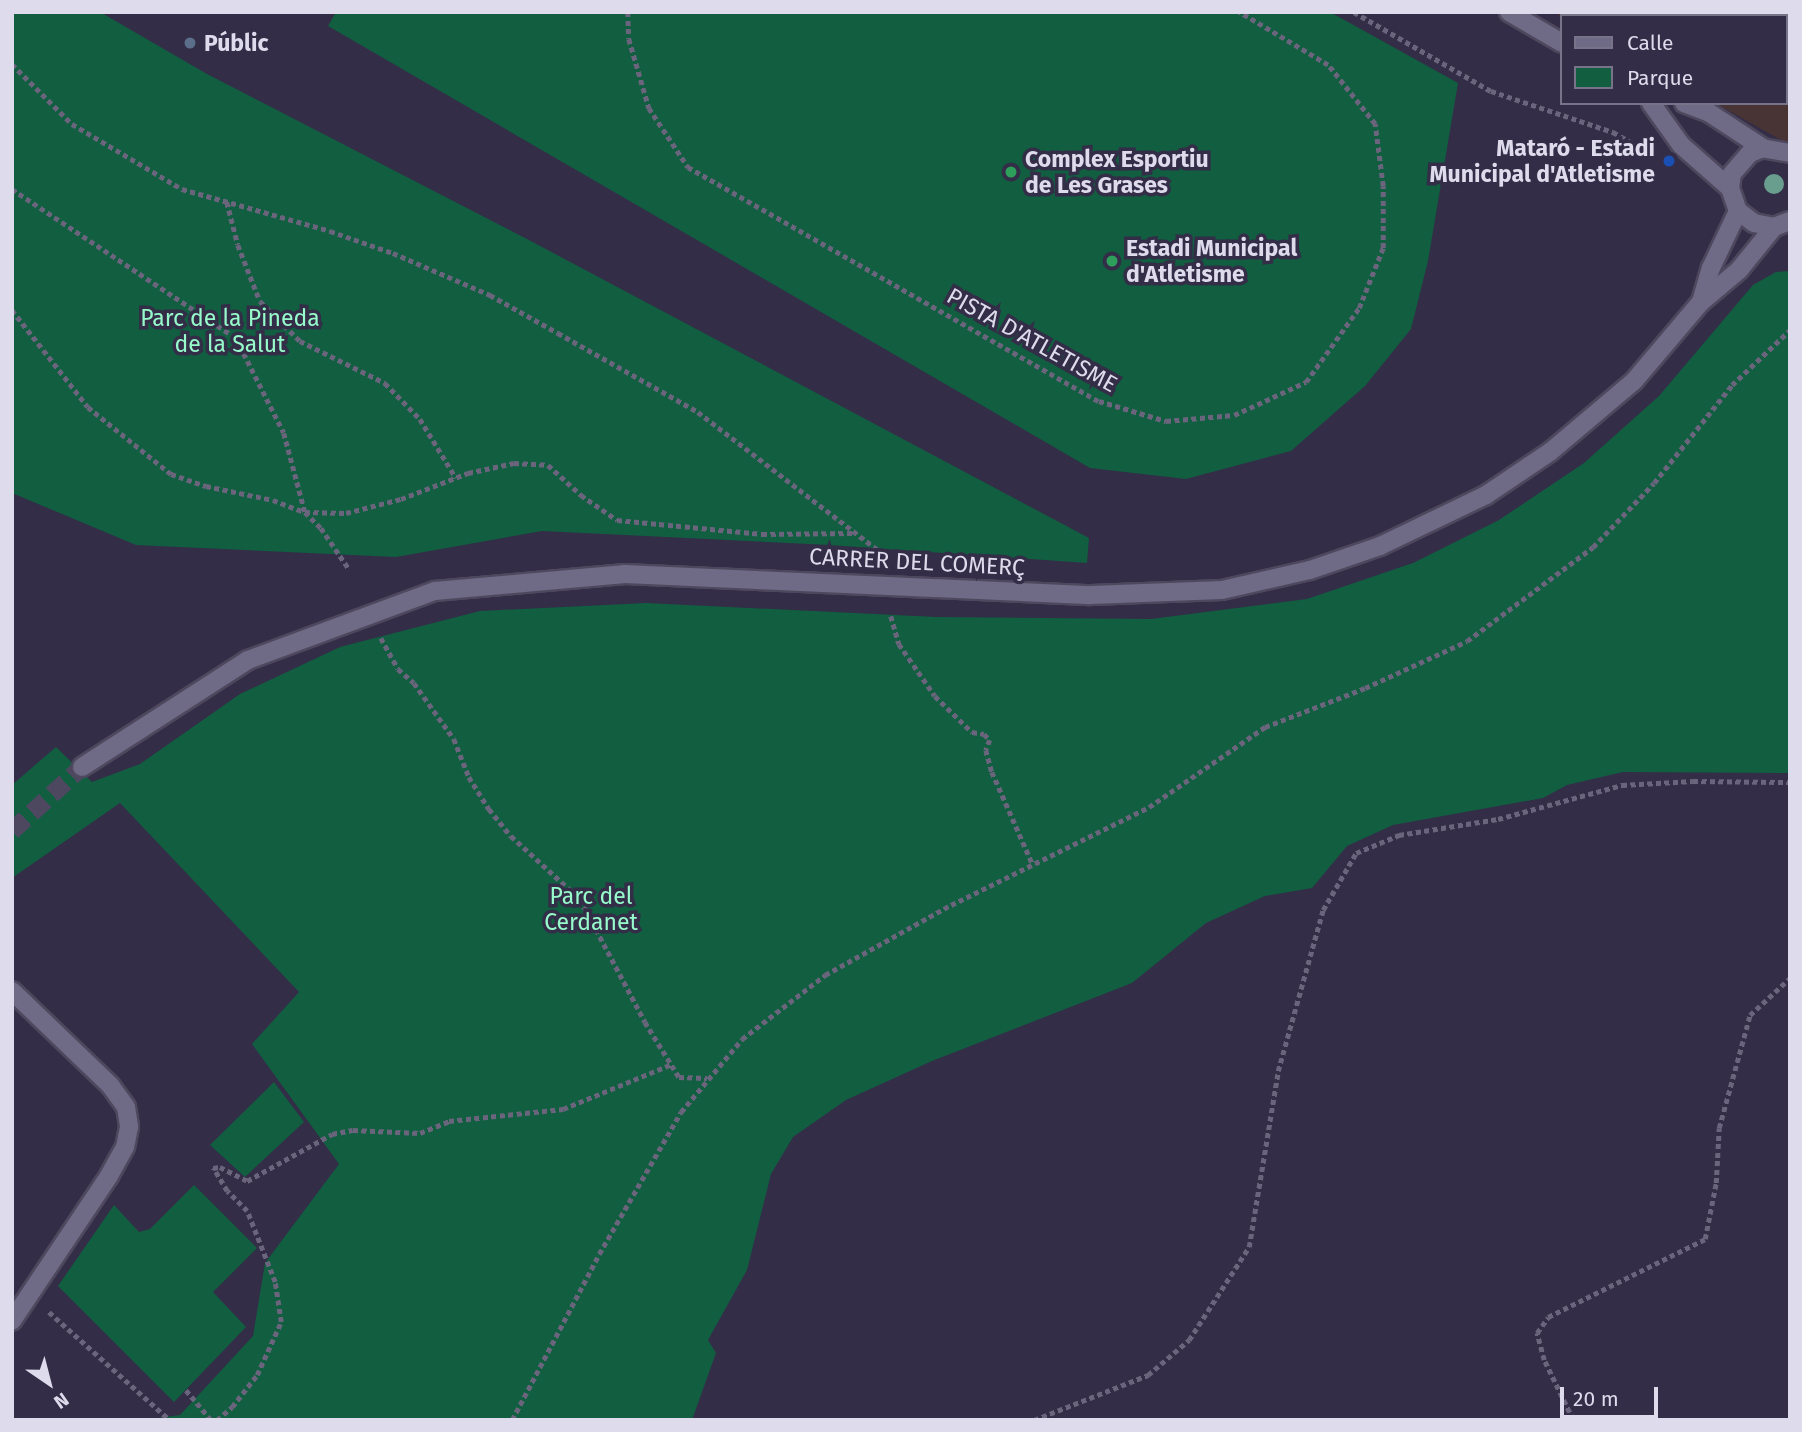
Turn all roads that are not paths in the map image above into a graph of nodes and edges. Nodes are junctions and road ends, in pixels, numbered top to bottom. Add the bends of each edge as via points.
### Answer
1 (1509, 12) edge
2 (1560, 42) edge
3 (1652, 105) edge
4 (1690, 105) edge
5 (1763, 148) junction
6 (1789, 151) edge
7 (1730, 188) junction
8 (1738, 211) junction
9 (1782, 224) edge
10 (1700, 302) junction
11 (82, 767) tunnel mouth
12 (12, 991) edge
13 (12, 1321) edge

1 - 2 street
3 - 7 street via 1681,145
4 - 5 street via 1708,111
5 - 6 street
5 - 7 street via 1739,162
7 - 8 street
8 - 9 street via 1754,223
8 - 10 street, CARRER DEL COMERÇ
9 - 10 street, CARRER DEL COMERÇ via 1739,270
10 - 11 street, CARRER DEL COMERÇ via 1634,381 1539,459 1486,495 1380,546 1310,570 1222,590 1091,595 625,573 435,591 248,660
12 - 13 street via 110,1085 126,1107 129,1127 125,1147 109,1176

